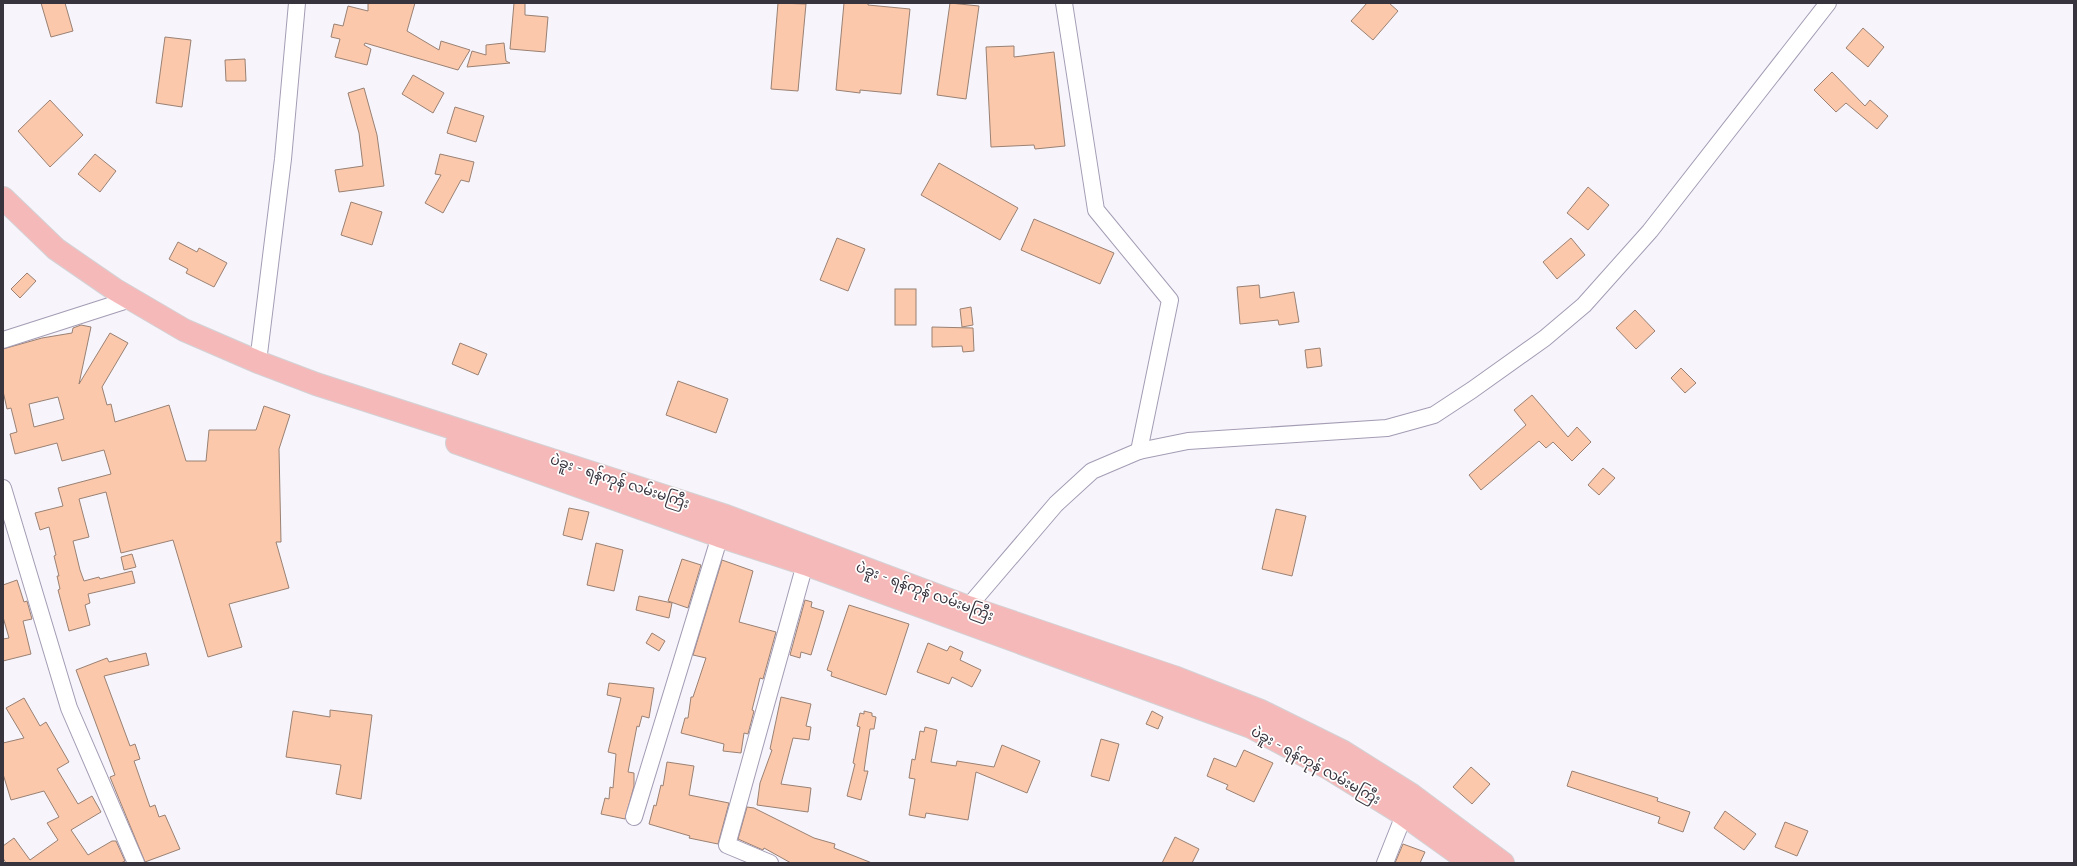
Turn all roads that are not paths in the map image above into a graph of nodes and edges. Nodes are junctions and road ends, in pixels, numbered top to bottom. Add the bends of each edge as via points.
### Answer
1 (297, 3) edge
2 (1064, 3) edge
3 (1828, 3) edge
4 (3, 198) edge
5 (131, 299) junction
6 (3, 340) edge
7 (258, 362) junction
8 (316, 384) junction
9 (1139, 451) junction
10 (3, 488) edge
11 (726, 516) junction
12 (719, 536) junction
13 (805, 564) junction
14 (965, 615) junction
15 (1408, 805) junction
16 (634, 817) dead end
17 (136, 863) edge
18 (770, 863) edge
19 (1386, 863) edge
20 (1471, 863) edge
21 (1503, 863) edge

1 - 7 street via 283,159
2 - 9 street via 1096,210 1170,300
3 - 9 street via 1650,231 1584,305 1545,338 1434,415 1387,428 1188,441
4 - 5 highway, ပဲခူး - ရန်ကုန် လမ်းမကြီး via 56,249
5 - 6 street
5 - 7 highway, ပဲခူး - ရန်ကုန် လမ်းမကြီး via 184,330
7 - 8 highway, ပဲခူး - ရန်ကုန် လမ်းမကြီး
8 - 11 highway, ပဲခူး - ရန်ကုန် လမ်းမကြီး
8 - 12 highway, ပဲခူး - ရန်ကုန် လမ်းမကြီး via 435,436
9 - 14 street via 1092,471 1056,504
10 - 17 street via 69,708
11 - 12 street
11 - 14 highway, ပဲခူး - ရန်ကုန် လမ်းမကြီး
12 - 13 highway, ပဲခူး - ရန်ကုန် လမ်းမကြီး
12 - 16 street
13 - 14 highway, ပဲခူး - ရန်ကုန် လမ်းမကြီး
13 - 18 street via 727,845
14 - 15 highway, ပဲခူး - ရန်ကုန် လမ်းမကြီး via 1174,677 1261,711 1342,751
15 - 19 street
15 - 20 highway, ပဲခူး - ရန်ကုန် လမ်းမကြီး
15 - 21 highway, ပဲခူး - ရန်ကုန် လမ်းမကြီး

